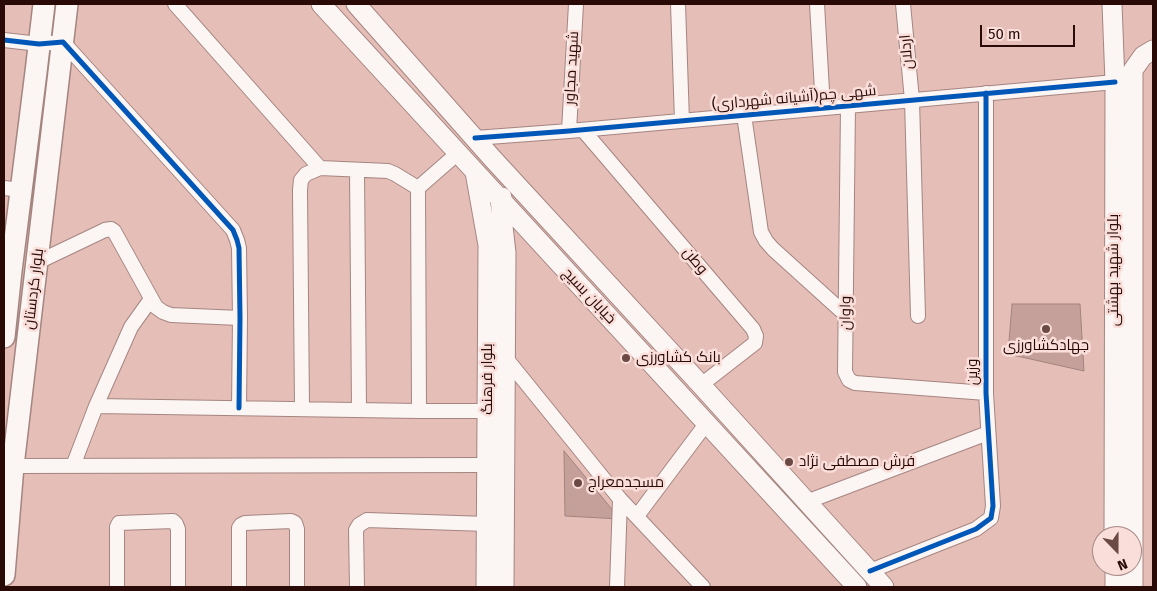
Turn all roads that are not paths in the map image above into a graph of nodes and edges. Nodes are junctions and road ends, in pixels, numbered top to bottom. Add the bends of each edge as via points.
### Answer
1 (44, 4) edge
2 (68, 4) edge
3 (175, 4) edge
4 (321, 4) edge
5 (356, 4) edge
6 (576, 4) edge
7 (678, 4) edge
8 (817, 4) edge
9 (903, 4) edge
10 (1112, 4) edge
11 (4, 40) edge
12 (63, 42) junction
13 (39, 44) junction
14 (1153, 50) edge
15 (409, 63) junction
16 (391, 80) junction
17 (1115, 82) junction
18 (986, 93) junction
19 (912, 100) junction
20 (848, 106) junction
21 (822, 108) junction
22 (744, 115) junction
23 (682, 121) junction
24 (584, 130) junction
25 (569, 131) junction
26 (1114, 132) junction
27 (1133, 132) junction
28 (475, 138) junction
29 (458, 153) junction
30 (320, 168) junction
31 (357, 170) junction
32 (475, 172) junction
33 (516, 184) junction
34 (418, 188) junction
35 (13, 189) edge
36 (500, 199) junction
37 (1114, 232) junction
38 (1133, 233) junction
39 (544, 247) junction
40 (500, 248) junction
41 (38, 262) junction
42 (7, 270) edge
43 (151, 299) junction
44 (846, 315) junction
45 (918, 316) dead end
46 (240, 318) junction
47 (4, 337) edge
48 (505, 357) junction
49 (701, 385) junction
50 (986, 393) junction
51 (96, 406) junction
52 (239, 408) junction
53 (302, 408) junction
54 (358, 409) junction
55 (496, 410) junction
56 (419, 411) junction
57 (1114, 411) junction
58 (1133, 411) junction
59 (706, 424) junction
60 (988, 433) junction
61 (487, 465) junction
62 (14, 466) junction
63 (73, 466) junction
64 (620, 499) junction
65 (806, 502) junction
66 (636, 516) junction
67 (487, 524) junction
68 (1114, 526) edge
69 (870, 571) junction
70 (4, 575) edge
71 (117, 587) edge
72 (178, 587) edge
73 (239, 587) edge
74 (297, 587) edge
75 (357, 587) edge
76 (486, 587) edge
77 (504, 587) edge
78 (618, 587) edge
79 (703, 587) edge
80 (857, 587) edge
81 (884, 587) edge
82 (1133, 587) edge

1 - 13 main road, بلوار کردستان
2 - 12 main road, بلوار کردستان
3 - 30 street
4 - 16 main road, خیابان بسیج
5 - 15 main road, خیابان بسیج
6 - 25 street, شهید مجاور
7 - 23 street
8 - 21 street
9 - 19 street, اردلان
10 - 17 main road, بلوار شهید بهشتی
11 - 13 street
12 - 13 street
12 - 41 main road, بلوار کردستان
12 - 46 street via 233,230 239,248
13 - 35 main road, بلوار کردستان
14 - 27 main road, بلوار شهید بهشتی via 1143,56 1133,70
15 - 16 main road
15 - 28 main road, خیابان بسیج
16 - 29 main road, خیابان بسیج
17 - 18 street, شهی چم(آشیانه شهرداری)
17 - 26 main road, بلوار شهید بهشتی
18 - 19 street, شهی چم(آشیانه شهرداری)
18 - 50 street, وزین
19 - 20 street, شهی چم(آشیانه شهرداری)
19 - 45 street, اردلان
20 - 21 street, شهی چم(آشیانه شهرداری)
20 - 44 street, واوان
21 - 22 street, شهی چم(آشیانه شهرداری)
22 - 23 street, شهی چم(آشیانه شهرداری)
22 - 44 street via 766,241
23 - 24 street, شهی چم(آشیانه شهرداری)
24 - 25 street, شهی چم(آشیانه شهرداری)
24 - 49 street, وطن via 753,329 755,343
25 - 28 street, شهی چم(آشیانه شهرداری)
26 - 27 main road
26 - 37 main road, بلوار شهید بهشتی
27 - 38 main road, بلوار شهید بهشتی
28 - 33 main road, خیابان بسیج
29 - 32 main road, خیابان بسیج
29 - 34 street
30 - 31 street
30 - 53 street via 306,174 301,180 300,190
31 - 34 street via 388,171
31 - 54 street
32 - 36 main road, خیابان بسیج
32 - 40 main road, بلوار فرهنگ
33 - 36 main road
33 - 49 main road, خیابان بسیج
34 - 56 street
35 - 42 main road, بلوار کردستان
36 - 39 main road, خیابان بسیج
36 - 40 main road, بلوار فرهنگ
37 - 38 main road
37 - 57 main road, بلوار شهید بهشتی
38 - 58 main road, بلوار شهید بهشتی
39 - 40 main road via 534,242
39 - 59 main road, خیابان بسیج
40 - 48 main road, بلوار فرهنگ
40 - 55 main road, بلوار فرهنگ
41 - 43 street via 111,229
41 - 62 main road, بلوار کردستان
42 - 47 main road, بلوار کردستان
43 - 46 street via 156,307 171,315
43 - 51 street via 131,327
44 - 50 street, واوان via 845,372 848,380
46 - 52 street
48 - 55 main road, بلوار فرهنگ
48 - 64 street
49 - 65 main road, خیابان بسیج
50 - 60 street, وزین
51 - 52 street
51 - 63 street
52 - 53 street
53 - 54 street
54 - 56 street
55 - 56 street
55 - 61 main road, بلوار فرهنگ
55 - 77 main road, بلوار فرهنگ
57 - 58 main road
57 - 68 main road, بلوار شهید بهشتی
58 - 82 main road, بلوار شهید بهشتی
59 - 66 street
59 - 80 main road, خیابان بسیج
60 - 65 street
60 - 69 street, وزین via 991,518 976,529
61 - 63 street
61 - 67 main road, بلوار فرهنگ
62 - 63 street
62 - 70 main road, بلوار کردستان
64 - 66 street
64 - 78 street
65 - 69 main road, خیابان بسیج
66 - 79 street
67 - 75 street via 367,520 356,530
67 - 76 main road, بلوار فرهنگ
69 - 81 main road, خیابان بسیج
71 - 72 street via 119,523 173,521 178,529
73 - 74 street via 241,525 290,521 296,523 297,529

